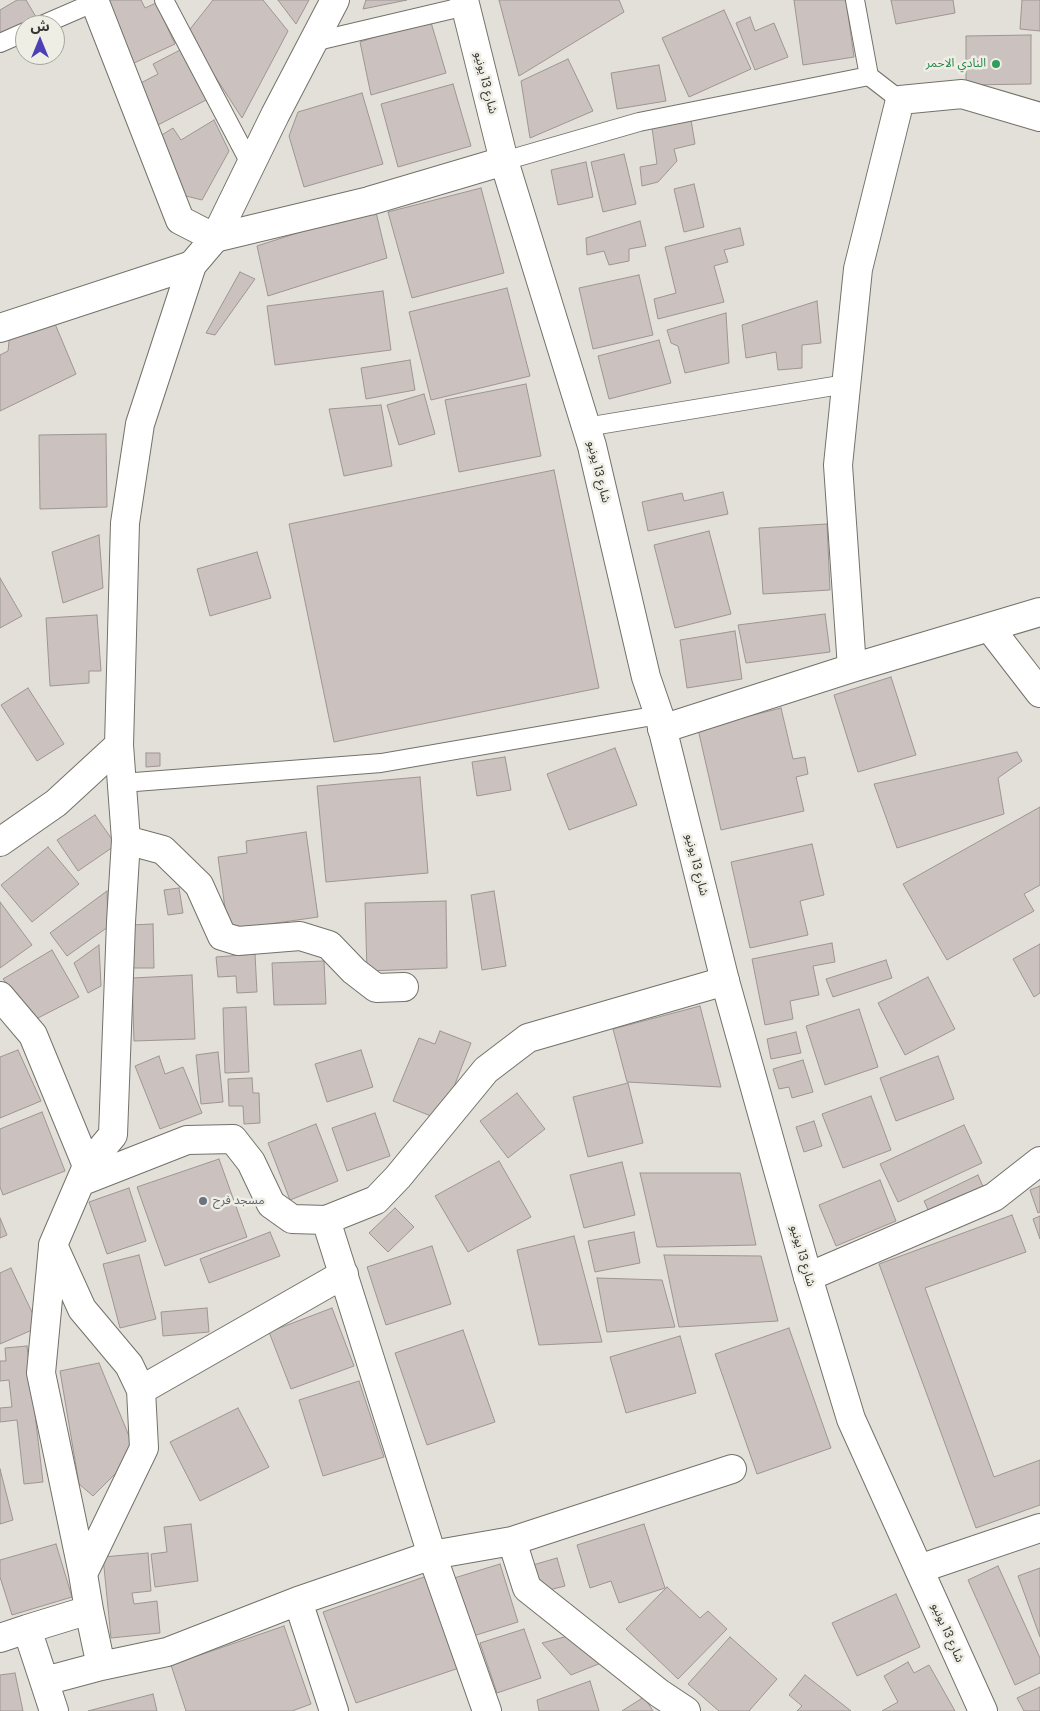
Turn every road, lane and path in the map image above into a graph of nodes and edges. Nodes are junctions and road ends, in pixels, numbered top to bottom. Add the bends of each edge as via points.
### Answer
1 (164, 0) edge
2 (335, 0) edge
3 (855, 0) edge
4 (94, 1) edge
5 (465, 3) edge
6 (64, 15) edge
7 (15, 36) edge
8 (313, 42) junction
9 (0, 43) edge
10 (869, 76) junction
11 (900, 100) junction
12 (1040, 117) edge
13 (504, 161) junction
14 (251, 165) junction
15 (215, 238) junction
16 (192, 265) junction
17 (0, 328) edge
18 (846, 384) junction
19 (586, 427) junction
20 (1040, 612) edge
21 (989, 628) junction
22 (852, 668) junction
23 (1040, 693) edge
24 (661, 722) junction
25 (119, 745) junction
26 (122, 783) junction
27 (126, 840) junction
28 (0, 842) edge
29 (725, 980) junction
30 (404, 987) dead end
31 (0, 996) edge
32 (1040, 1160) edge
33 (83, 1174) junction
34 (326, 1220) junction
35 (54, 1245) junction
36 (344, 1274) junction
37 (808, 1277) junction
38 (141, 1390) junction
39 (732, 1469) dead end
40 (1040, 1528) edge
41 (512, 1541) junction
42 (432, 1555) junction
43 (919, 1569) junction
44 (83, 1574) junction
45 (298, 1602) junction
46 (89, 1610) junction
47 (27, 1629) junction
48 (0, 1638) edge
49 (101, 1666) junction
50 (44, 1681) junction
51 (54, 1711) edge
52 (334, 1711) edge
53 (487, 1711) edge
54 (686, 1711) edge
55 (983, 1711) edge

1 - 14 lane
2 - 8 street
3 - 10 lane
4 - 6 lane
4 - 15 street via 180,220
5 - 8 lane
5 - 13 street, شارع 13 يونيو
7 - 9 lane
8 - 14 street
10 - 11 lane
10 - 13 lane via 639,122
11 - 12 street via 962,94
11 - 18 street via 858,269
13 - 15 street via 369,201
13 - 19 street, شارع 13 يونيو
14 - 15 street
15 - 16 street
16 - 17 street
16 - 25 street via 140,424 125,523
18 - 19 lane
18 - 22 street via 838,465
19 - 24 street, شارع 13 يونيو via 646,678
20 - 21 street
21 - 22 street
21 - 23 street
22 - 24 street
24 - 26 lane via 381,763
24 - 29 street, شارع 13 يونيو
25 - 26 street
25 - 28 street via 56,803
26 - 27 street
27 - 30 street via 163,850 199,885 222,936 238,941 300,936 329,945 376,988
27 - 33 street via 113,1135
29 - 34 street via 528,1038 486,1070 376,1200
29 - 37 street, شارع 13 يونيو
31 - 33 street via 33,1035
32 - 37 street via 994,1197
33 - 34 street via 187,1140 233,1139 251,1162 271,1204 292,1219
33 - 35 street
34 - 36 street
35 - 38 street via 82,1309 128,1365
35 - 44 street via 41,1373
36 - 38 street
36 - 42 street
37 - 43 street, شارع 13 يونيو via 851,1419
38 - 44 street via 144,1448
39 - 41 street
40 - 43 street
41 - 42 street
41 - 54 street via 527,1588 659,1694
42 - 45 street
42 - 53 street
43 - 55 street, شارع 13 يونيو
44 - 46 street
45 - 49 street via 167,1652
45 - 52 street
46 - 47 street
46 - 49 street
47 - 48 street
47 - 50 street
49 - 50 street
50 - 51 street

